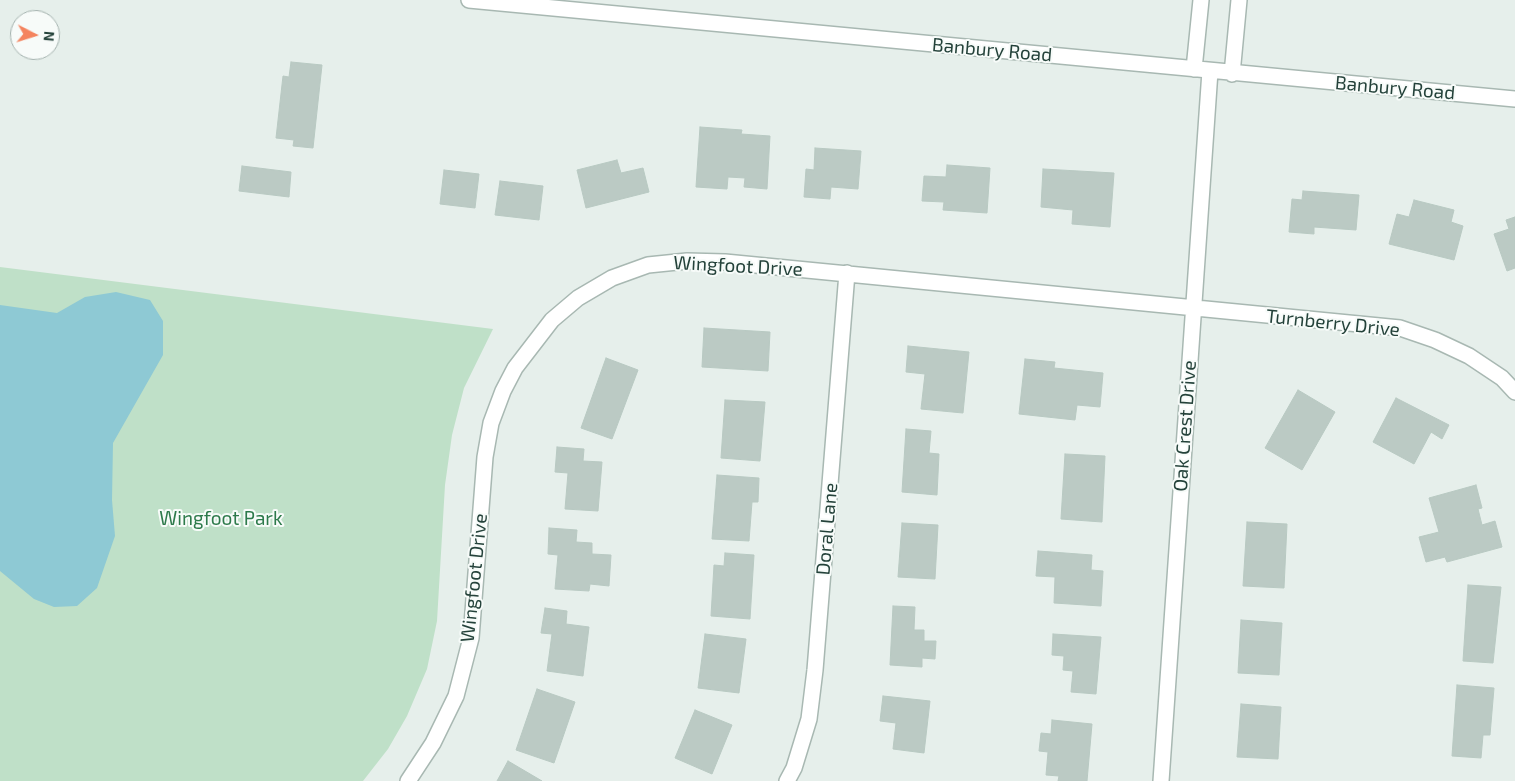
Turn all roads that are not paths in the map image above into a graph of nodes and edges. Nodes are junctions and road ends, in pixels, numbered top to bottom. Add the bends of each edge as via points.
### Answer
1 (469, 0) edge
2 (1201, 0) edge
3 (1238, 0) edge
4 (1194, 70) junction
5 (1210, 71) junction
6 (1232, 74) junction
7 (1515, 99) edge
8 (847, 273) junction
9 (1194, 308) junction
10 (1515, 392) edge
11 (408, 781) edge
12 (787, 781) edge
13 (1161, 781) edge

1 - 4 street, Banbury Road
2 - 4 street
3 - 6 street
4 - 5 street, Banbury Road
5 - 6 street, Banbury Road
5 - 9 street, Oak Crest Drive
6 - 7 street, Banbury Road
8 - 9 street, Wingfoot Drive
8 - 11 street, Wingfoot Drive via 725,262 648,265 612,278 578,298 552,320 515,368 491,423 485,457 471,638 456,696 434,743
8 - 12 street, Doral Lane via 815,670 809,719
9 - 10 street, Turnberry Drive via 1400,328 1469,356 1502,378
9 - 13 street, Oak Crest Drive

